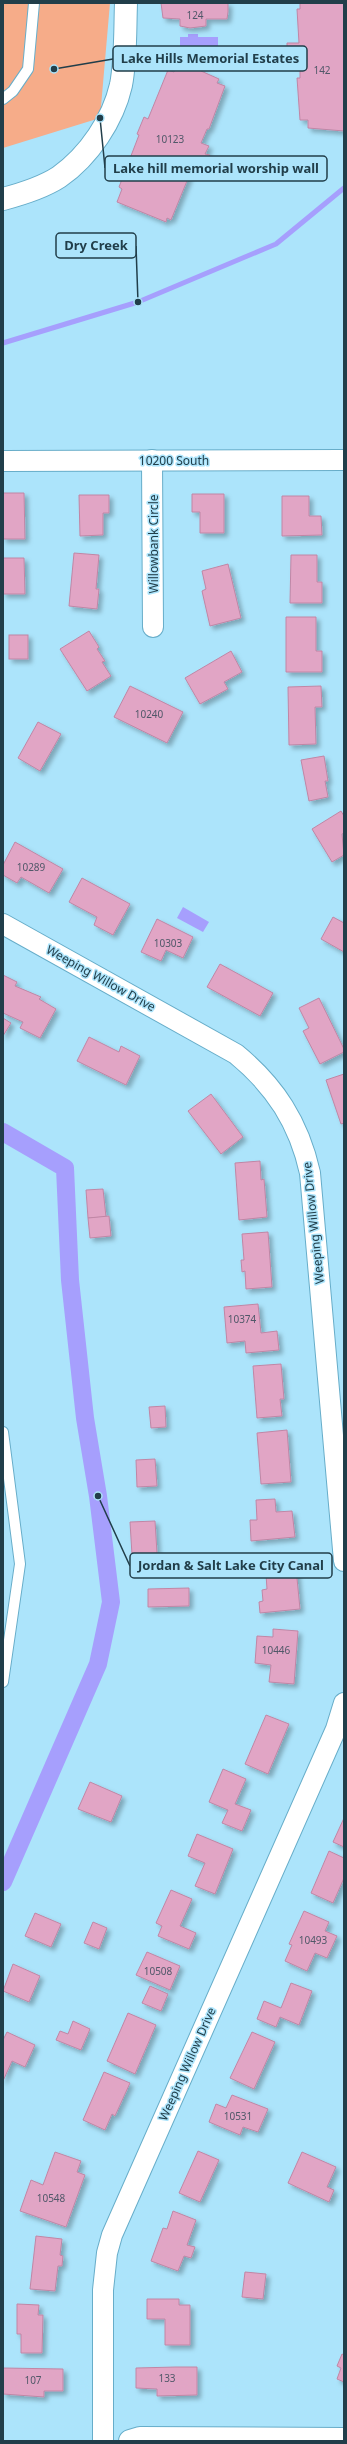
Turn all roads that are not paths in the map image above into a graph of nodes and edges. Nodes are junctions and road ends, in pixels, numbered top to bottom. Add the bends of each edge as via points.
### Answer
1 (34, 3) edge
2 (126, 3) edge
3 (3, 99) edge
4 (3, 199) edge
5 (3, 460) edge
6 (152, 460) junction
7 (344, 460) edge
8 (153, 627) dead end
9 (3, 924) edge
10 (3, 1432) edge
11 (339, 1436) edge
12 (344, 1561) edge
13 (3, 1682) edge
14 (344, 1703) edge
15 (344, 2439) edge
16 (103, 2441) edge
17 (130, 2441) edge

1 - 3 lane via 28,69 13,91
2 - 4 street via 120,85 103,128 84,154 59,177 36,189
5 - 6 street, 10200 South
6 - 7 street, 10200 South
6 - 8 street, Willowbank Circle
9 - 11 street, Weeping Willow Drive via 218,1043 252,1067 279,1097 299,1134 310,1173
10 - 13 lane via 20,1564
11 - 12 street, Weeping Willow Drive
14 - 16 street, Weeping Willow Drive via 336,1729 112,2235 107,2253 103,2290
15 - 17 street via 140,2438

